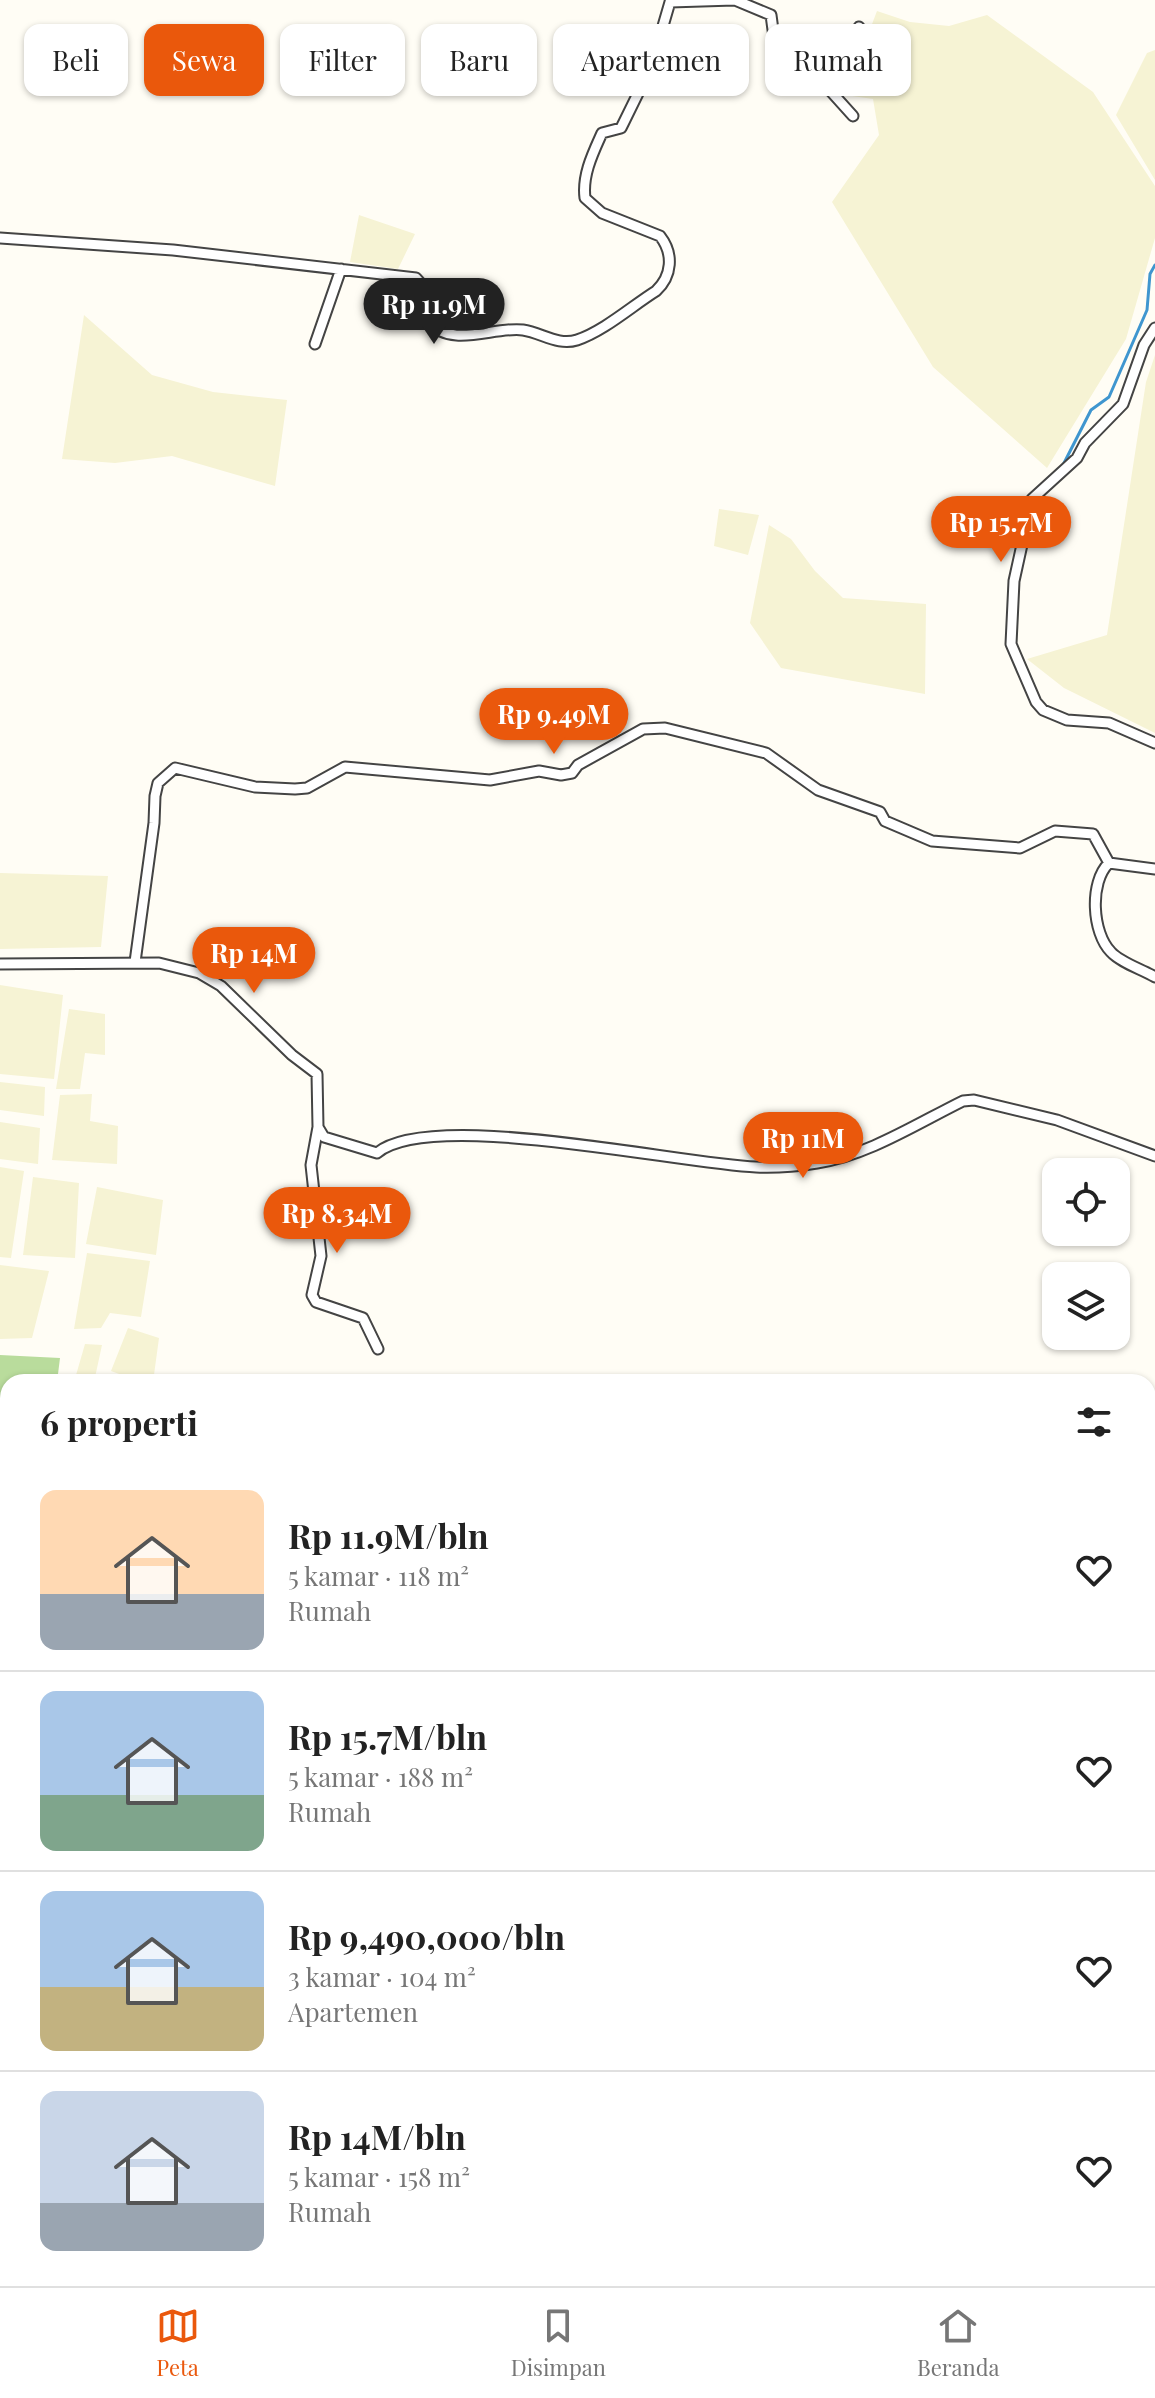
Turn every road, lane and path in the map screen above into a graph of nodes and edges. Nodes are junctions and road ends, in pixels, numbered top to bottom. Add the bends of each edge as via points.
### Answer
1 (734, 0) edge
2 (670, 1) edge
3 (772, 24) edge
4 (835, 96) edge
5 (853, 116) dead end
6 (0, 238) edge
7 (341, 269) junction
8 (1155, 328) edge
9 (315, 344) dead end
10 (1155, 743) edge
11 (1107, 858) junction
12 (1155, 869) edge
13 (135, 962) junction
14 (0, 964) edge
15 (1155, 977) edge
16 (318, 1127) junction
17 (1155, 1156) edge
18 (378, 1349) dead end

1 - 2 street
1 - 3 street via 771,15
2 - 7 street via 645,80 621,128 602,133 584,189 590,206 643,227 665,243 669,267 656,291 571,341 520,330 464,335 438,330 429,322 420,280
4 - 5 street
6 - 7 street
7 - 9 street
8 - 10 street via 1123,404 1077,458 1035,494 1008,614 1012,648 1039,707 1067,720 1109,723
11 - 12 street
11 - 13 street via 1093,834 1049,832 1020,848 925,840 885,821 880,812 818,790 766,753 665,728 643,729 561,775 539,771 490,780 345,767 295,789 255,787 175,768 158,783 155,796
11 - 15 street via 1098,891 1101,937 1115,956
13 - 14 street
13 - 16 street via 181,967 208,977 315,1071
16 - 17 street via 329,1141 377,1153 393,1141 494,1135 757,1167 819,1163 974,1100 1057,1120
16 - 18 street via 311,1165 321,1256 312,1295 316,1302 363,1318

